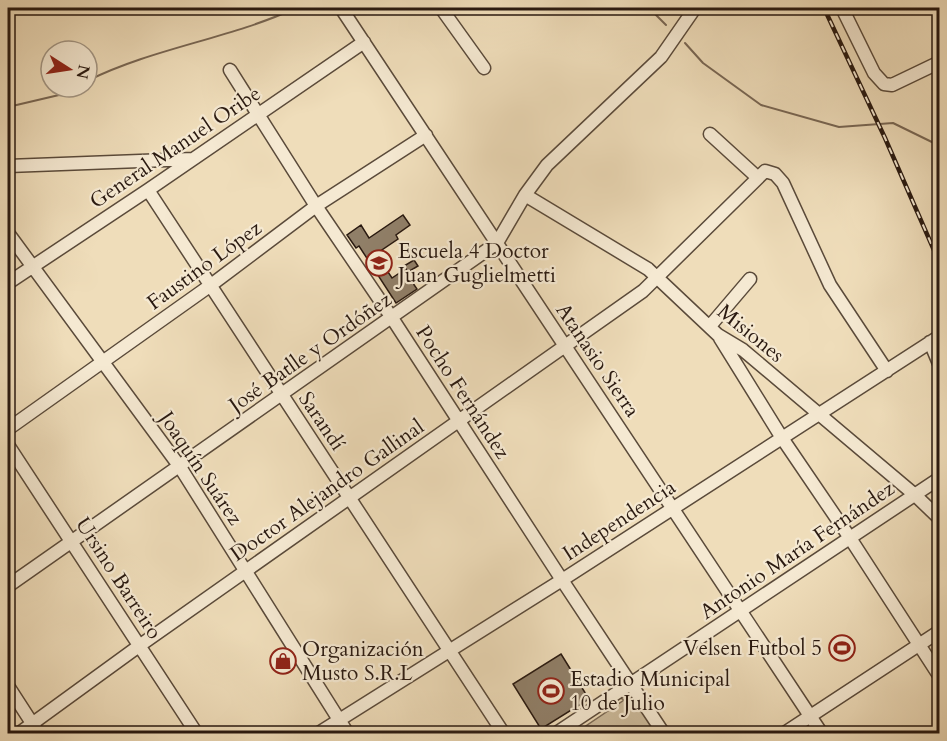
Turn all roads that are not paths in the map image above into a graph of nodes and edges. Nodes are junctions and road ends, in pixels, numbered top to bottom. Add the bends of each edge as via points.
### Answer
1 (441, 8) edge
2 (695, 8) edge
3 (842, 8) edge
4 (347, 10) edge
5 (364, 42) junction
6 (939, 62) edge
7 (484, 68) dead end
8 (230, 70) dead end
9 (258, 115) junction
10 (710, 134) dead end
11 (426, 135) junction
12 (194, 159) junction
13 (8, 166) edge
14 (757, 177) junction
15 (148, 190) junction
16 (525, 195) junction
17 (316, 206) junction
18 (8, 233) edge
19 (497, 243) junction
20 (31, 266) junction
21 (658, 277) junction
22 (750, 279) dead end
23 (8, 283) edge
24 (211, 285) junction
25 (392, 318) junction
26 (714, 331) junction
27 (935, 339) edge
28 (565, 345) junction
29 (103, 362) junction
30 (939, 366) edge
31 (887, 370) junction
32 (282, 395) junction
33 (819, 415) junction
34 (458, 421) junction
35 (8, 429) edge
36 (782, 438) junction
37 (8, 445) edge
38 (180, 467) junction
39 (939, 478) edge
40 (915, 495) junction
41 (350, 498) junction
42 (673, 508) junction
43 (939, 519) edge
44 (850, 538) junction
45 (72, 541) junction
46 (246, 572) junction
47 (562, 580) junction
48 (8, 586) edge
49 (741, 610) junction
50 (939, 631) edge
51 (918, 644) junction
52 (140, 645) junction
53 (451, 650) junction
54 (939, 677) edge
55 (632, 684) junction
56 (8, 686) edge
57 (810, 715) junction
58 (339, 720) junction
59 (35, 728) edge
60 (18, 734) edge
61 (197, 734) edge
62 (317, 734) edge
63 (348, 734) edge
64 (504, 734) edge
65 (555, 734) edge
66 (664, 734) edge
67 (783, 734) edge
68 (822, 734) edge

1 - 7 street
2 - 16 street, José Batlle y Ordóñez via 661,57 558,152
3 - 6 street via 874,74 884,84 892,85
4 - 5 street, Atanasio Sierra
5 - 9 street, General Manuel Oribe
5 - 11 street, Atanasio Sierra
8 - 9 street, Pocho Fernández
9 - 12 street, General Manuel Oribe
9 - 17 street, Pocho Fernández
10 - 14 street
11 - 17 street, Faustino López
11 - 19 street, Atanasio Sierra
12 - 13 street
12 - 15 street, General Manuel Oribe
14 - 21 street, Doctor Alejandro Gallinal
14 - 31 street via 765,171 775,174 783,183 830,285
15 - 20 street, General Manuel Oribe
15 - 24 street, Sarandí
16 - 19 street, José Batlle y Ordóñez
16 - 21 street, Misiones
17 - 24 street, Faustino López
17 - 25 street, Pocho Fernández
18 - 20 street, Joaquín Suárez
19 - 25 street, José Batlle y Ordóñez
19 - 28 street, Atanasio Sierra
20 - 23 street, General Manuel Oribe
20 - 29 street, Joaquín Suárez
21 - 26 street, Misiones
21 - 28 street, Doctor Alejandro Gallinal
22 - 26 street
24 - 29 street, Faustino López
24 - 32 street, Sarandí
25 - 32 street, José Batlle y Ordóñez
25 - 34 street, Pocho Fernández
26 - 33 street, Misiones via 743,350
26 - 36 street
27 - 30 street
27 - 31 street, Independencia
28 - 34 street, Doctor Alejandro Gallinal
28 - 42 street, Atanasio Sierra
29 - 35 street, Faustino López
29 - 38 street, Joaquín Suárez
31 - 33 street, Independencia
32 - 38 street, José Batlle y Ordóñez
32 - 41 street, Sarandí
33 - 36 street, Independencia
33 - 40 street, Misiones
34 - 41 street, Doctor Alejandro Gallinal
34 - 47 street, Pocho Fernández
36 - 42 street, Independencia
36 - 44 street
37 - 45 street, Ursino Barreiro
38 - 45 street, José Batlle y Ordóñez
38 - 46 street, Joaquín Suárez
39 - 40 street, Antonio María Fernández
40 - 43 street, Misiones
40 - 44 street, Antonio María Fernández
41 - 46 street, Doctor Alejandro Gallinal
41 - 53 street, Sarandí
42 - 47 street, Independencia
42 - 49 street, Atanasio Sierra
44 - 49 street, Antonio María Fernández
44 - 51 street
45 - 48 street, José Batlle y Ordóñez
45 - 52 street, Ursino Barreiro
46 - 52 street, Doctor Alejandro Gallinal
46 - 58 street, Joaquín Suárez
47 - 53 street, Independencia
47 - 55 street, Pocho Fernández
49 - 55 street, Antonio María Fernández
49 - 57 street, Atanasio Sierra
50 - 51 street
51 - 54 street
51 - 57 street
52 - 59 street, Doctor Alejandro Gallinal
52 - 61 street, Ursino Barreiro
53 - 58 street, Independencia
53 - 64 street, Sarandí
55 - 65 street, Antonio María Fernández
55 - 66 street, Pocho Fernández
56 - 59 street
57 - 67 street
57 - 68 street, Atanasio Sierra
58 - 62 street, Independencia
58 - 63 street, Joaquín Suárez
59 - 60 street, Doctor Alejandro Gallinal

